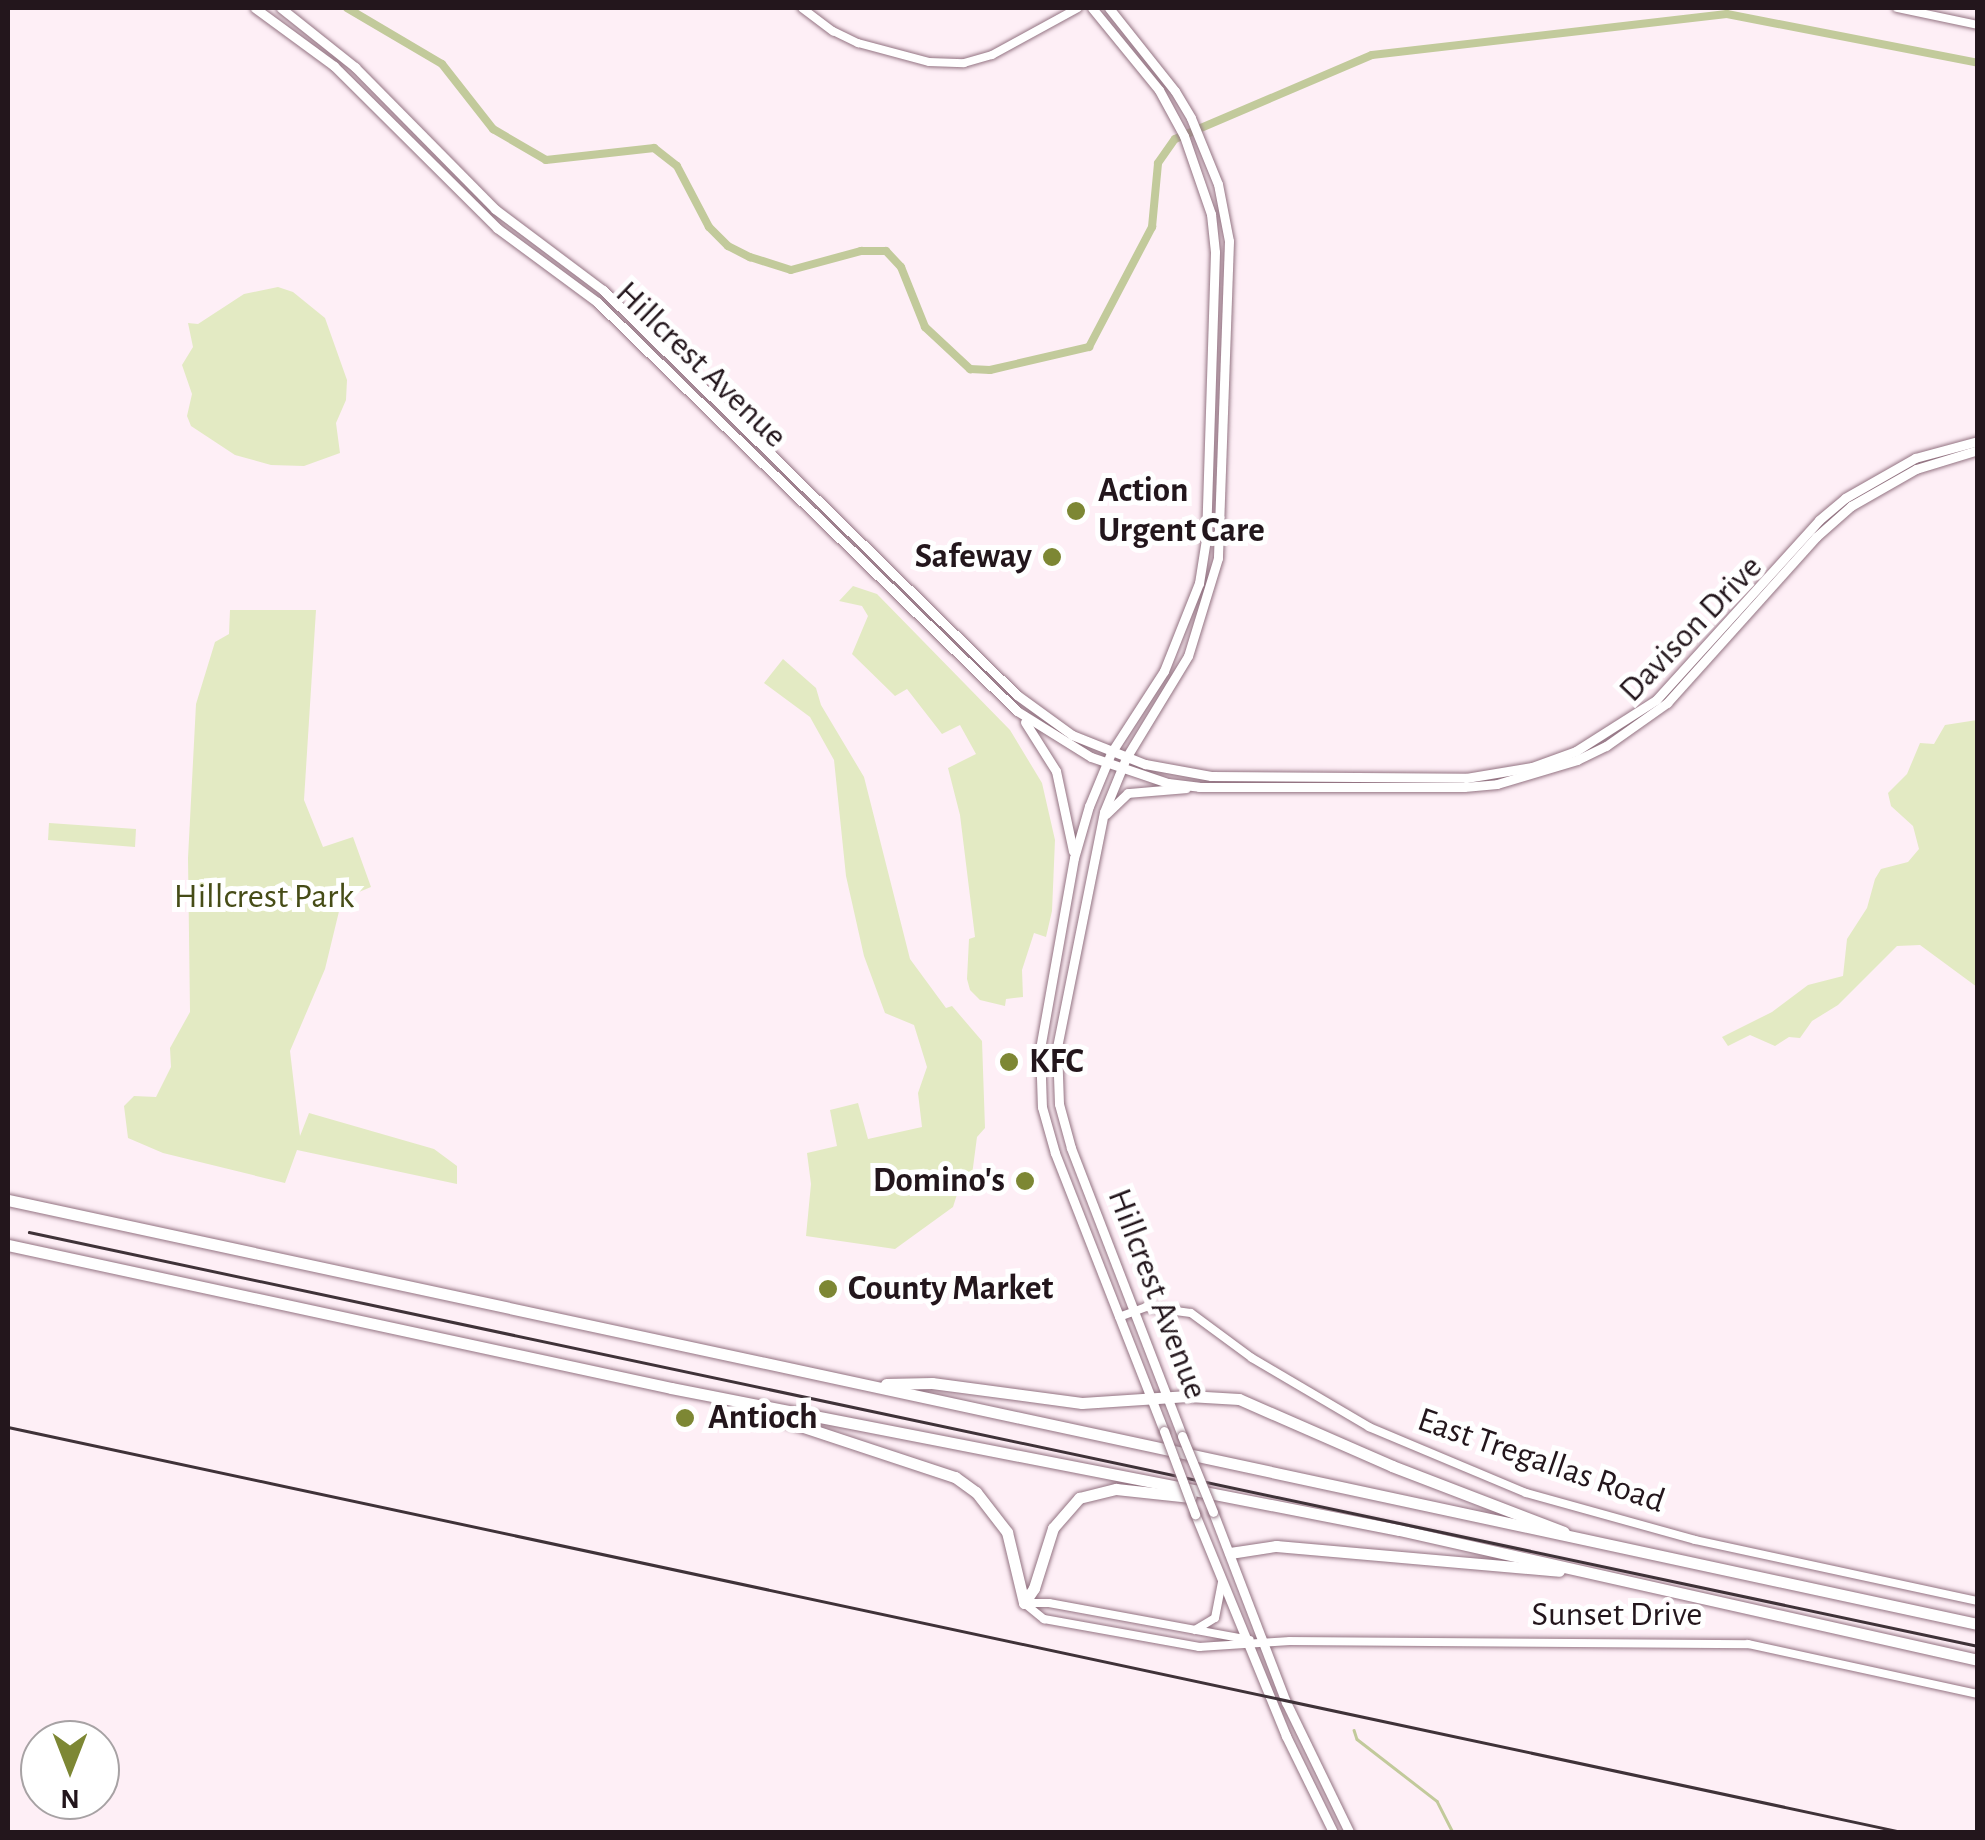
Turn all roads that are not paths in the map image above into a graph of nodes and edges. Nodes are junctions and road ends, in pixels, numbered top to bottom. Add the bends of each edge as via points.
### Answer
1 (255, 8) edge
2 (281, 8) edge
3 (802, 8) edge
4 (1078, 8) edge
5 (1092, 8) edge
6 (1109, 8) edge
7 (1897, 8) edge
8 (1978, 25) edge
9 (648, 352) junction
10 (692, 375) junction
11 (1978, 440) edge
12 (1978, 450) edge
13 (1016, 711) junction
14 (1112, 752) junction
15 (1126, 758) junction
16 (1106, 763) junction
17 (1120, 768) junction
18 (1199, 787) junction
19 (1100, 823) junction
20 (1074, 858) junction
21 (8, 1200) edge
22 (8, 1245) edge
23 (1136, 1312) junction
24 (1119, 1317) junction
25 (867, 1384) junction
26 (713, 1396) junction
27 (1169, 1397) junction
28 (1150, 1398) junction
29 (1286, 1508) junction
30 (1581, 1540) junction
31 (1230, 1553) junction
32 (1222, 1578) junction
33 (1630, 1580) junction
34 (1978, 1601) edge
35 (1024, 1604) junction
36 (1978, 1624) edge
37 (1190, 1631) junction
38 (1249, 1642) junction
39 (1264, 1644) junction
40 (1978, 1660) edge
41 (1978, 1694) edge
42 (1333, 1832) edge
43 (1349, 1832) edge

1 - 9 main road, Hillcrest Avenue via 334,66 474,207 588,294
2 - 10 main road, Hillcrest Avenue via 354,66 495,209 590,278
3 - 4 street via 858,43 929,62 992,55
5 - 14 main road via 1178,124 1211,214 1216,252 1204,556 1180,639
6 - 15 main road via 1169,82 1202,140 1222,202 1231,276 1218,558 1188,656
7 - 8 street
9 - 10 main road via 679,374
9 - 13 main road, Hillcrest Avenue
10 - 14 main road, Hillcrest Avenue via 1018,695 1072,735
11 - 15 main road, Davison Drive via 1916,458 1845,498 1656,700 1576,751 1532,767 1466,778 1211,776
12 - 18 main road, Davison Drive via 1916,469 1851,506 1667,703 1577,760 1535,775 1464,786
13 - 16 main road, Hillcrest Avenue
13 - 20 main road via 1056,771
14 - 15 main road, Hillcrest Avenue
14 - 16 main road
15 - 17 main road
16 - 17 main road, Hillcrest Avenue
16 - 20 main road, Hillcrest Avenue
17 - 18 main road, Davison Drive
17 - 19 main road, Hillcrest Avenue
18 - 19 main road via 1128,793
19 - 23 main road, Hillcrest Avenue via 1060,1030 1059,1104
20 - 24 main road, Hillcrest Avenue via 1041,1038 1042,1106
21 - 25 highway
22 - 26 highway
23 - 24 street, East Tregallas Road
23 - 27 main road, Hillcrest Avenue
23 - 34 street, East Tregallas Road via 1164,1306 1192,1313 1252,1358 1369,1428 1526,1492 1695,1540
24 - 28 main road, Hillcrest Avenue
25 - 28 highway via 932,1382 1082,1403
25 - 30 highway
26 - 29 highway
26 - 35 highway via 956,1477 1008,1532
27 - 28 highway
27 - 30 highway via 1239,1399
27 - 31 main road, Hillcrest Avenue, bridge
28 - 32 main road, Hillcrest Avenue, bridge
29 - 33 highway
29 - 35 highway via 1130,1490 1087,1494 1058,1518
30 - 36 highway
31 - 33 highway via 1276,1546 1399,1554
31 - 39 main road, Hillcrest Avenue
32 - 37 street via 1215,1618
32 - 38 main road, Hillcrest Avenue
33 - 40 highway
35 - 37 street via 1049,1603
35 - 38 street via 1044,1619 1154,1642 1209,1648
37 - 38 street
38 - 39 street, Sunset Drive
38 - 42 main road, Hillcrest Avenue
39 - 41 street, Sunset Drive via 1748,1644
39 - 43 main road, Hillcrest Avenue

